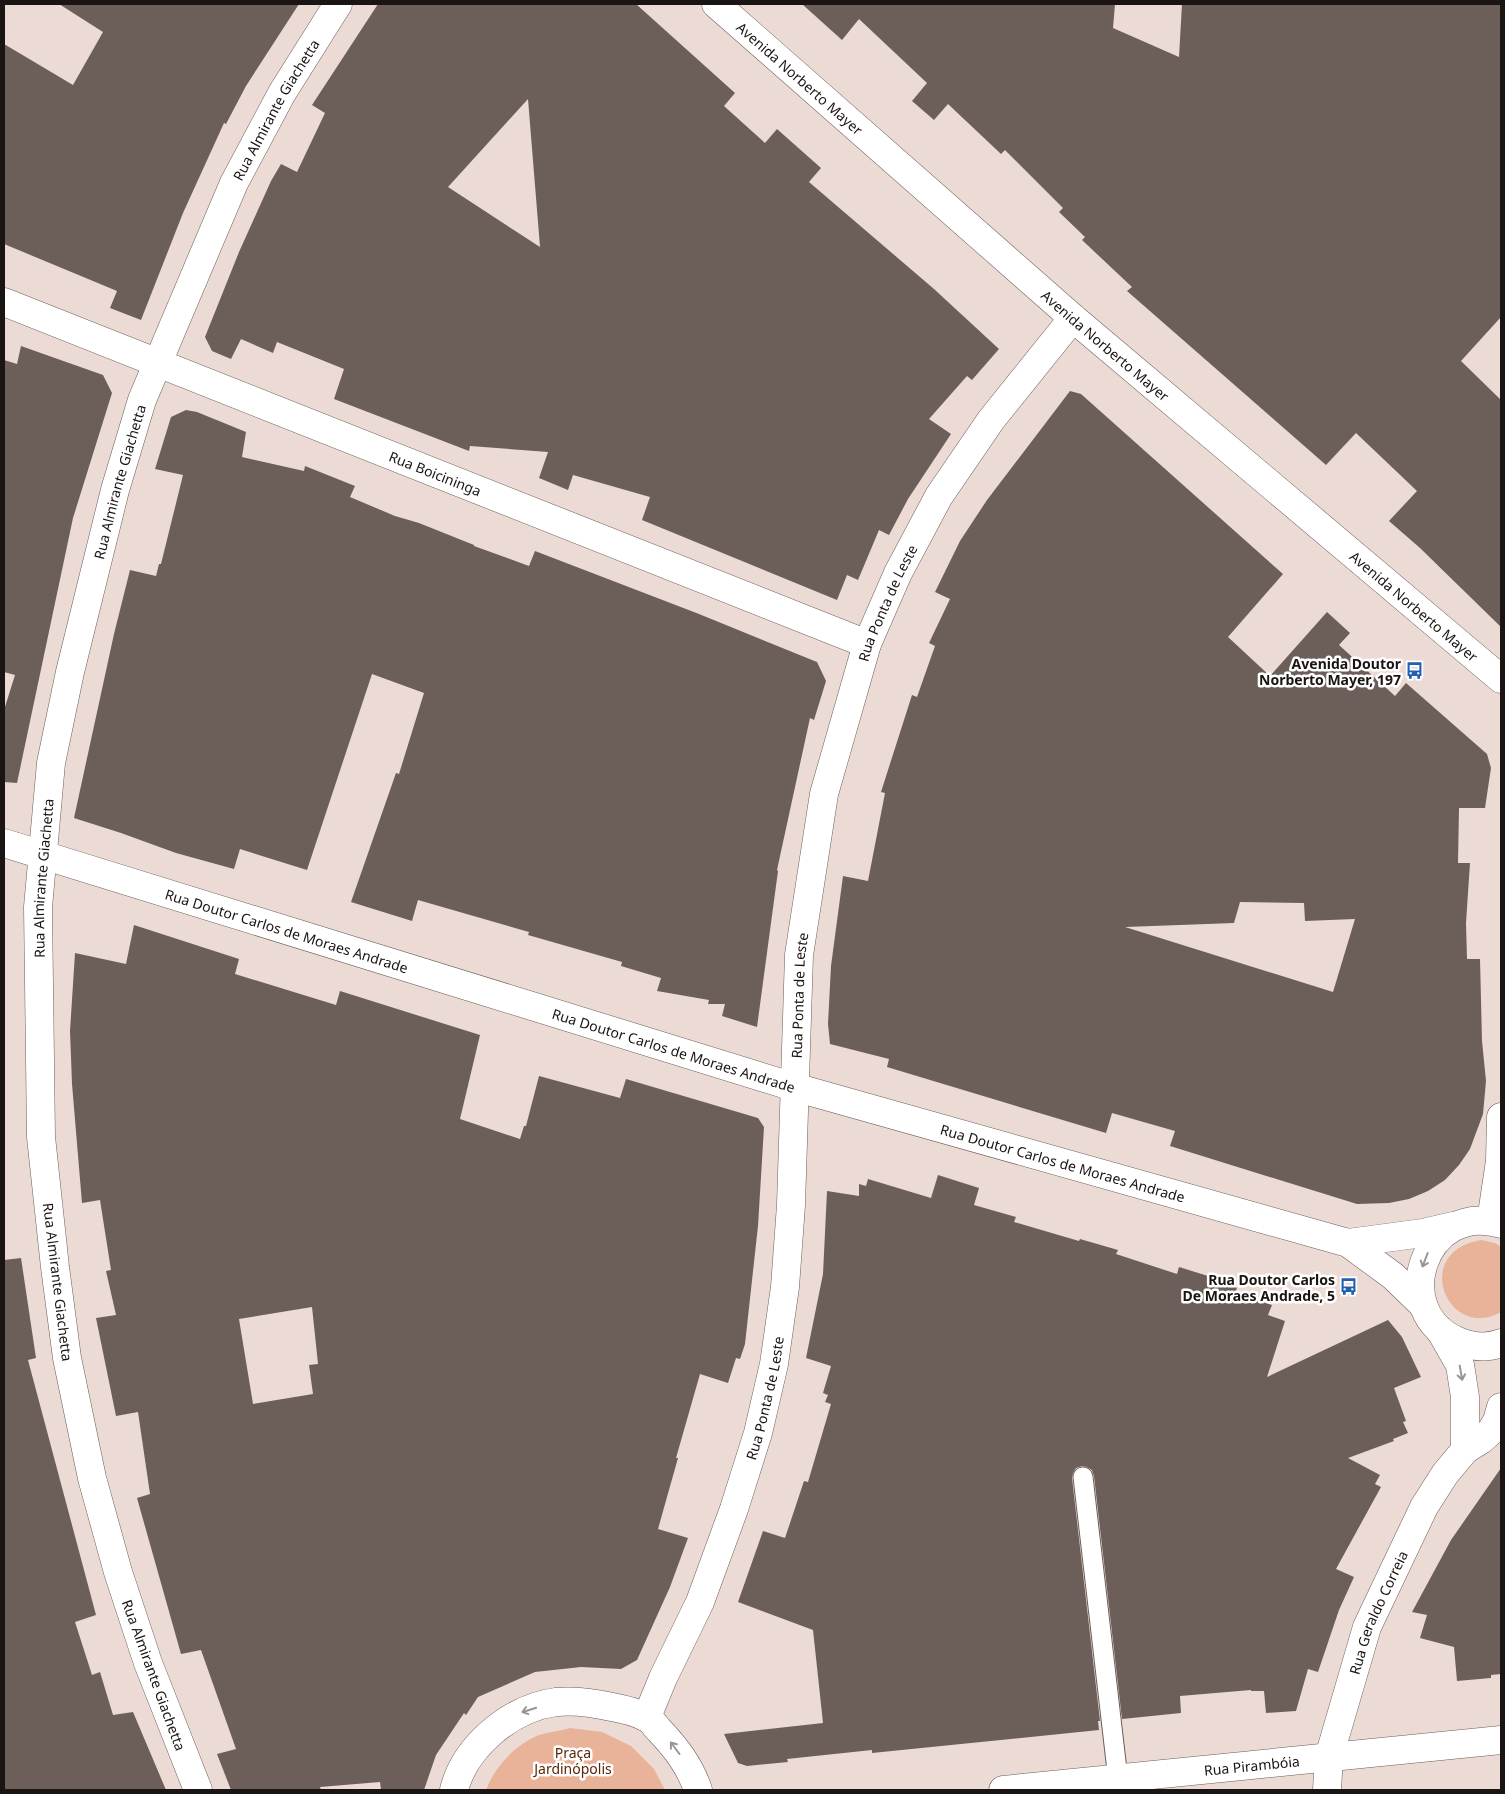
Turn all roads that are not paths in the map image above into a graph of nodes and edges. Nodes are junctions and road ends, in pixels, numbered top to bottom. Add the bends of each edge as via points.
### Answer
1 (338, 4) edge
2 (716, 4) edge
3 (4, 302) edge
4 (1072, 318) junction
5 (158, 363) junction
6 (867, 644) junction
7 (1501, 679) edge
8 (4, 843) edge
9 (42, 856) junction
10 (794, 1087) junction
11 (1501, 1117) edge
12 (1496, 1223) edge
13 (1459, 1225) junction
14 (1348, 1243) junction
15 (1423, 1305) junction
16 (1440, 1330) junction
17 (1501, 1344) edge
18 (1501, 1407) edge
19 (1465, 1450) junction
20 (1083, 1477) dead end
21 (647, 1717) junction
22 (1501, 1740) edge
23 (1330, 1757) junction
24 (1118, 1779) junction
25 (198, 1790) edge
26 (454, 1790) edge
27 (698, 1790) edge
28 (1003, 1790) edge
29 (1327, 1790) edge

1 - 5 street, Rua Almirante Giachetta via 282,93 234,183
2 - 4 street, Avenida Norberto Mayer
3 - 5 street, Rua Boicininga
4 - 6 street, Rua Ponta de Leste via 991,420 939,496 898,573
4 - 7 street, Avenida Norberto Mayer
5 - 6 street, Rua Boicininga
5 - 9 street, Rua Almirante Giachetta via 142,400 115,490 70,672 51,763
6 - 10 street, Rua Ponta de Leste via 824,794 800,955
8 - 9 street, Rua Doutor Carlos de Moraes Andrade
9 - 10 street, Rua Doutor Carlos de Moraes Andrade
9 - 25 street, Rua Almirante Giachetta via 38,907 41,1137 66,1358 92,1478 118,1572 148,1663
10 - 14 street, Rua Doutor Carlos de Moraes Andrade
10 - 21 street, Rua Ponta de Leste via 791,1205 785,1286 774,1364 734,1509 700,1602
11 - 12 street
12 - 13 street, Rua Doutor Carlos de Moraes Andrade via 1474,1221
13 - 14 street, Rua Doutor Carlos de Moraes Andrade
13 -> 15 street via 1444,1233 1424,1259 1420,1275
14 - 15 street, Rua Doutor Carlos de Moraes Andrade via 1393,1276
15 - 16 street
16 - 17 street via 1467,1344
16 -> 19 street via 1460,1365 1465,1397
18 - 19 street, Rua Geraldo Correia via 1491,1431
19 - 23 street, Rua Geraldo Correia via 1424,1507 1368,1627
20 - 24 lane
21 -> 26 street via 588,1701 555,1702 523,1712 494,1730 472,1754
27 -> 21 street via 675,1747
22 - 23 street, Rua Pirambóia
23 - 24 street, Rua Pirambóia
23 - 29 street, Rua Geraldo Correia
24 - 28 street, Rua Pirambóia

